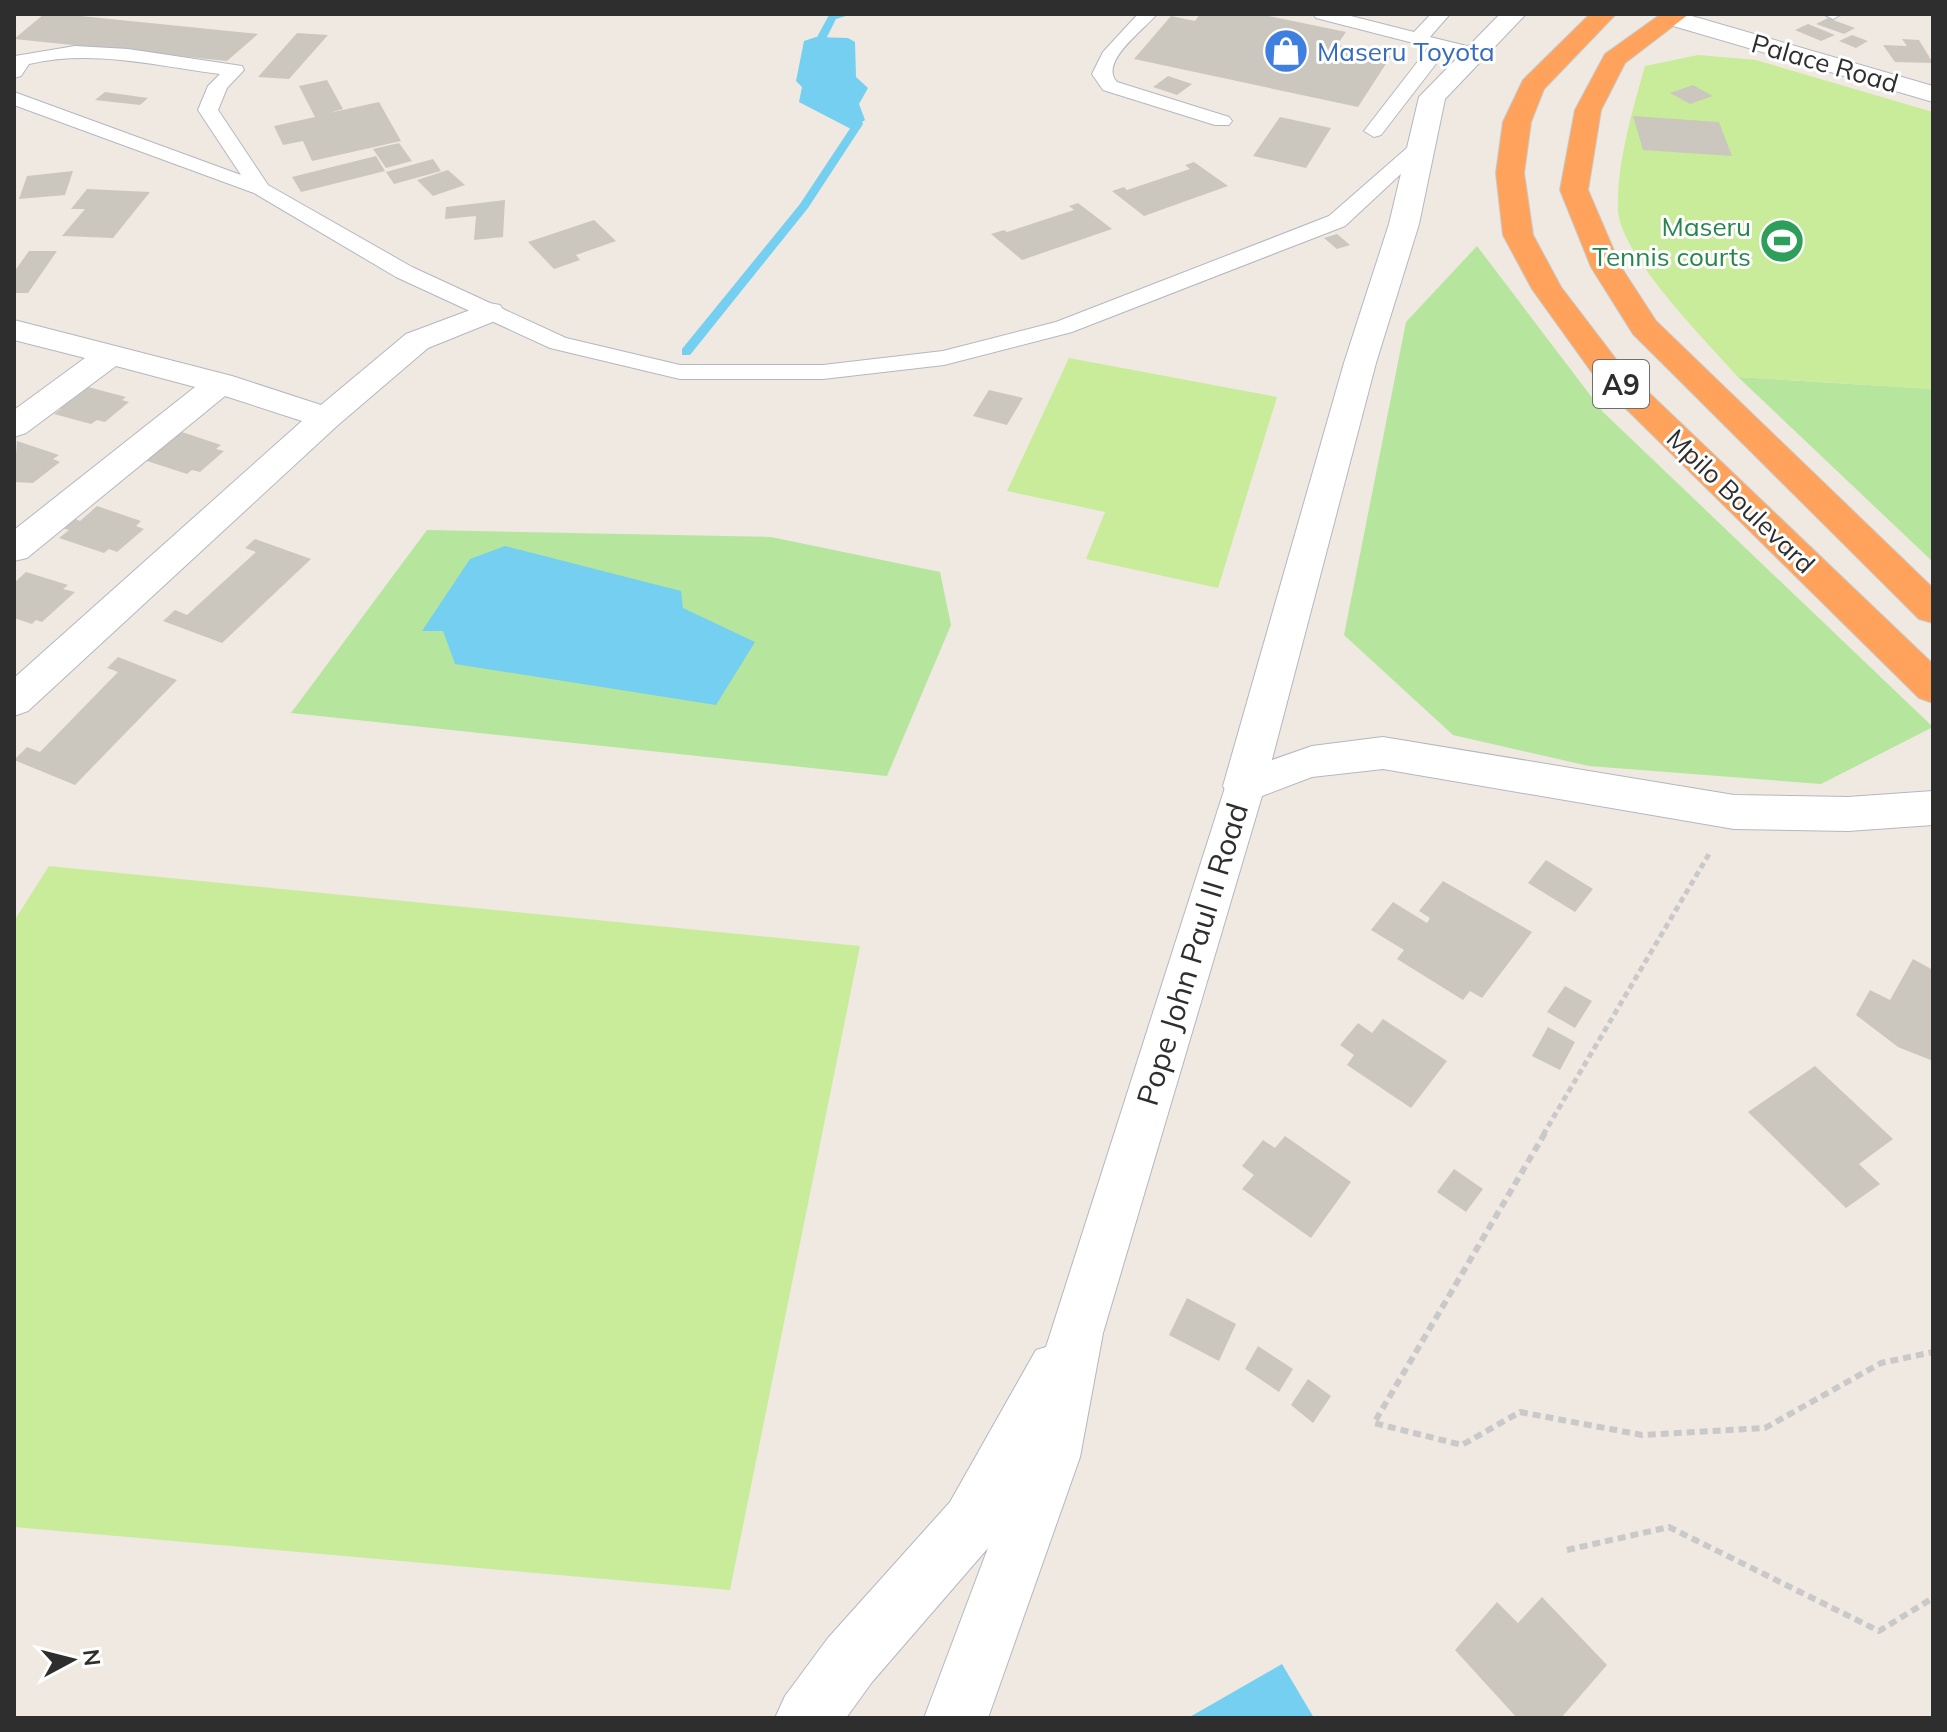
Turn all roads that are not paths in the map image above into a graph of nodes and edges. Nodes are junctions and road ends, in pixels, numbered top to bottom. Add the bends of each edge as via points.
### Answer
1 (1148, 14) edge
2 (1322, 14) edge
3 (1441, 14) edge
4 (1514, 14) edge
5 (1604, 14) edge
6 (1674, 16) edge
7 (1349, 17) edge
8 (1418, 39) junction
9 (1456, 49) junction
10 (14, 72) edge
11 (1933, 94) edge
12 (14, 98) edge
13 (1222, 121) dead end
14 (1374, 131) dead end
15 (1423, 144) junction
16 (261, 189) junction
17 (489, 312) junction
18 (14, 330) edge
19 (111, 354) junction
20 (220, 383) junction
21 (326, 418) junction
22 (14, 426) edge
23 (14, 549) edge
24 (1933, 610) edge
25 (1933, 688) edge
26 (14, 701) edge
27 (1244, 786) junction
28 (1933, 808) edge
29 (1076, 1333) junction
30 (807, 1718) edge
31 (956, 1718) edge

1 - 13 lane via 1109,58 1102,77 1110,86
2 - 7 lane
3 - 8 lane
4 - 9 street
5 - 25 highway, Mpilo Boulevard / A9 via 1532,86 1517,122 1510,173 1518,235 1547,289 1610,374
6 - 11 street, Palace Road
6 - 24 highway, Mpilo Boulevard / A9 via 1614,59 1588,110 1574,190 1606,267 1644,327
7 - 8 lane
8 - 9 lane
9 - 14 lane
9 - 15 street via 1432,97
10 - 16 lane via 22,60 80,48 235,70 218,86 208,110
12 - 16 lane
15 - 17 lane via 1337,221 1064,327 944,358 823,372 680,372 558,343
15 - 27 street
16 - 17 lane via 404,272
17 - 21 street via 417,341
18 - 19 street
19 - 20 street
19 - 22 street
20 - 21 street
20 - 23 street
21 - 26 street
27 - 28 street, Pope John Paul II Road via 1286,765 1383,753 1734,812 1848,814
27 - 29 street, Pope John Paul II Road
29 - 30 street, Pope John Paul II Road via 971,1523 850,1660
29 - 31 street, Pope John Paul II Road via 1051,1457

